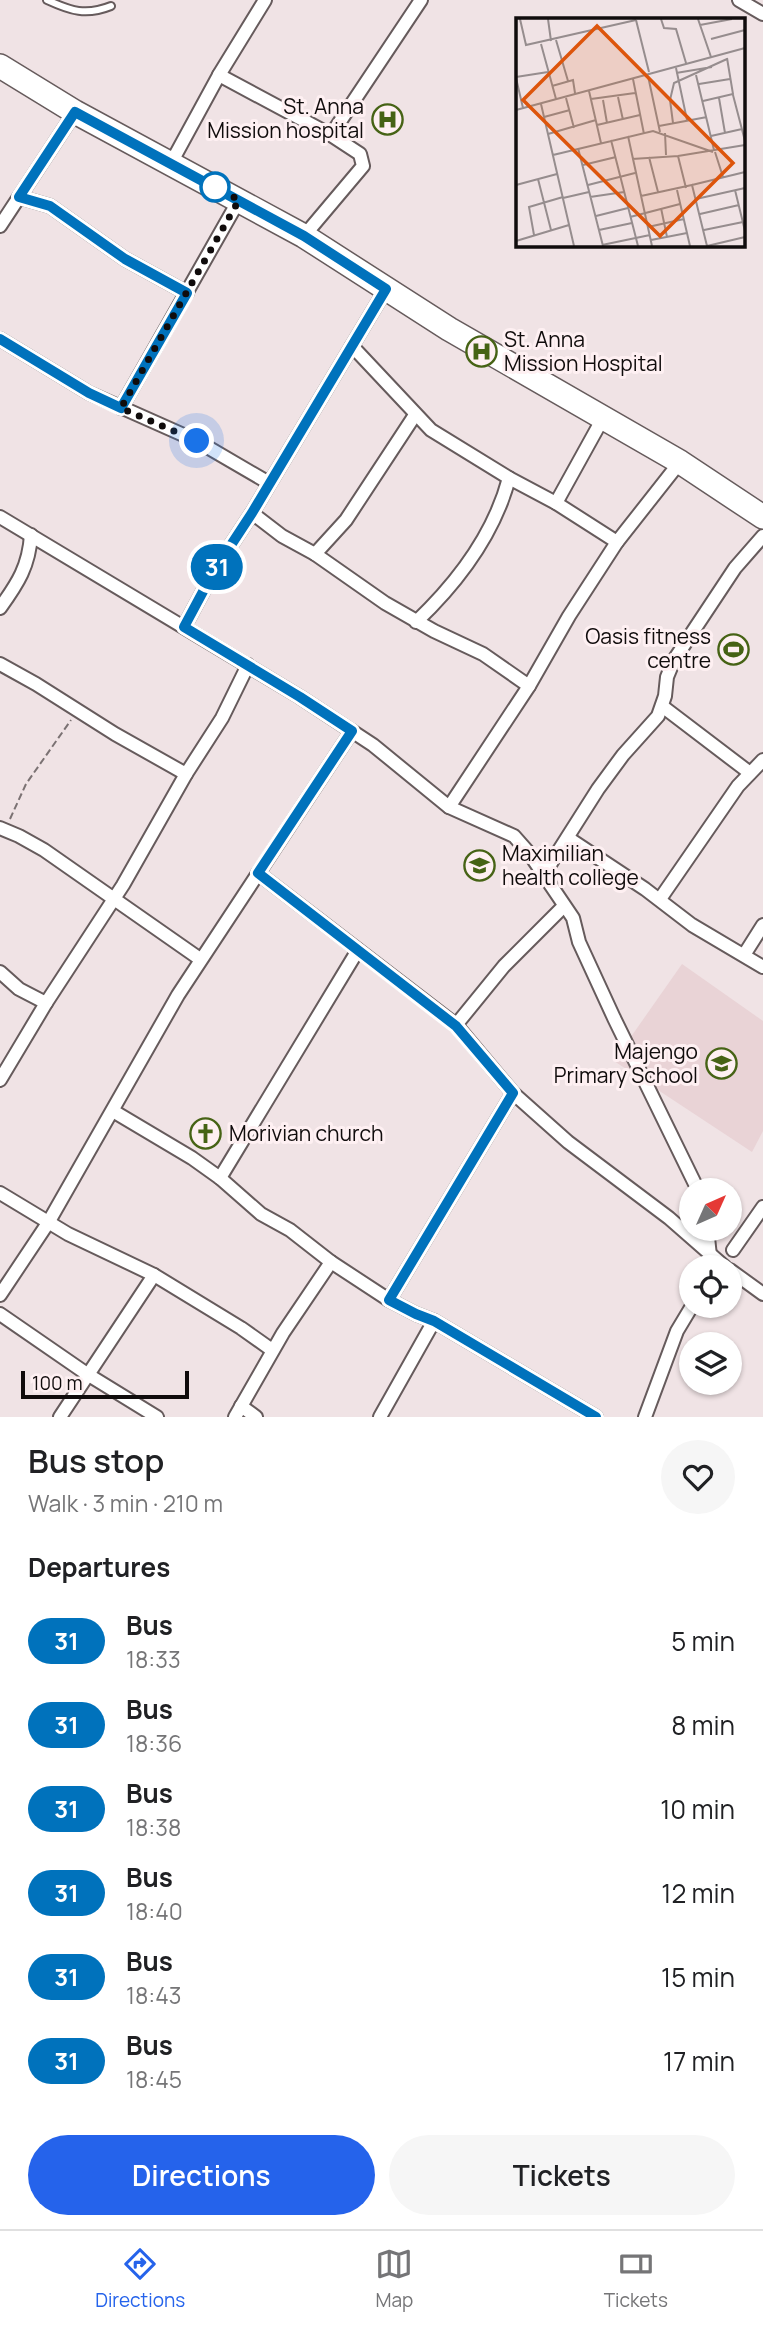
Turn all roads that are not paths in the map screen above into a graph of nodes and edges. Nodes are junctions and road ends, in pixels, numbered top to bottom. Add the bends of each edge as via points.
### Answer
1 (47, 0) edge
2 (265, 0) edge
3 (421, 0) edge
4 (739, 0) edge
5 (111, 6) dead end
6 (763, 14) edge
7 (0, 66) edge
8 (219, 75) junction
9 (75, 112) junction
10 (331, 135) junction
11 (170, 165) junction
12 (19, 197) junction
13 (239, 200) junction
14 (0, 226) edge
15 (304, 236) junction
16 (386, 289) junction
17 (187, 293) junction
18 (0, 339) edge
19 (352, 346) junction
20 (121, 408) junction
21 (415, 415) junction
22 (603, 418) junction
23 (680, 462) junction
24 (509, 478) junction
25 (269, 483) junction
26 (556, 503) junction
27 (252, 513) junction
28 (0, 517) edge
29 (763, 517) edge
30 (30, 535) junction
31 (763, 536) edge
32 (617, 542) junction
33 (316, 554) junction
34 (0, 608) edge
35 (416, 622) junction
36 (184, 627) junction
37 (0, 664) edge
38 (248, 665) junction
39 (529, 686) junction
40 (662, 706) junction
41 (352, 731) junction
42 (763, 760) edge
43 (750, 773) junction
44 (186, 774) junction
45 (449, 807) junction
46 (4, 830) edge
47 (568, 838) junction
48 (258, 873) junction
49 (544, 874) junction
50 (114, 899) junction
51 (660, 899) junction
52 (565, 906) junction
53 (763, 925) edge
54 (358, 950) junction
55 (744, 955) junction
56 (200, 959) junction
57 (763, 967) edge
58 (0, 972) edge
59 (46, 1003) junction
60 (456, 1026) junction
61 (0, 1080) edge
62 (513, 1093) junction
63 (113, 1111) junction
64 (220, 1178) junction
65 (692, 1178) edge
66 (0, 1193) edge
67 (763, 1207) edge
68 (48, 1223) junction
69 (733, 1250) dead end
70 (709, 1255) edge
71 (331, 1262) junction
72 (154, 1275) junction
73 (742, 1279) edge
74 (763, 1294) edge
75 (0, 1295) edge
76 (389, 1300) junction
77 (0, 1314) edge
78 (685, 1318) edge
79 (434, 1321) junction
80 (272, 1350) junction
81 (87, 1374) junction
82 (238, 1412) edge
83 (382, 1416) edge
84 (60, 1417) edge
85 (157, 1417) edge
86 (256, 1417) edge
87 (596, 1417) edge
88 (645, 1417) edge

1 - 5 lane via 87,13
2 - 8 street
3 - 10 street
4 - 6 street
7 - 9 highway
8 - 10 street
8 - 11 street
9 - 11 highway
9 - 12 street
10 - 15 street via 358,151 363,166
11 - 13 highway
12 - 14 street
12 - 17 street via 50,206 125,259
13 - 15 highway
13 - 17 street
15 - 16 highway
16 - 19 street
16 - 22 highway
17 - 20 street
18 - 20 street
19 - 21 street
19 - 25 street
20 - 25 street via 197,441
21 - 24 street
21 - 33 street via 346,520
22 - 23 highway
22 - 26 street
23 - 29 highway
23 - 32 street
24 - 26 street
24 - 35 street via 491,525 463,572
25 - 27 street
26 - 32 street
27 - 33 street
27 - 36 street
28 - 30 street
30 - 34 street via 24,571
30 - 36 street
31 - 40 street via 735,568 674,660
32 - 39 street
33 - 35 street
35 - 39 street via 483,654
36 - 38 street
37 - 44 street
38 - 41 street
38 - 44 street via 222,718
39 - 45 street
40 - 43 street
40 - 47 street via 598,789
41 - 45 street
41 - 48 street
42 - 43 street
43 - 51 street
44 - 50 street
45 - 49 street via 514,836
46 - 50 street via 44,850
47 - 49 street
47 - 51 street
48 - 54 street
48 - 56 street
49 - 52 street
50 - 56 street
50 - 59 street
51 - 55 street via 692,925
52 - 60 street via 504,966
52 - 65 street
53 - 55 street
54 - 60 street
54 - 64 street
55 - 57 street
56 - 63 street
58 - 59 street
59 - 61 street
60 - 62 street
62 - 70 street
62 - 76 street
63 - 64 street
63 - 68 street
64 - 71 street via 261,1214
66 - 68 street
67 - 69 street
68 - 72 street
68 - 75 street
71 - 76 street
71 - 80 street
72 - 80 street
72 - 81 street
73 - 74 street
76 - 79 street
77 - 81 street
78 - 88 street
79 - 83 street
79 - 87 street
80 - 82 street
81 - 84 street
81 - 85 street
82 - 86 street

